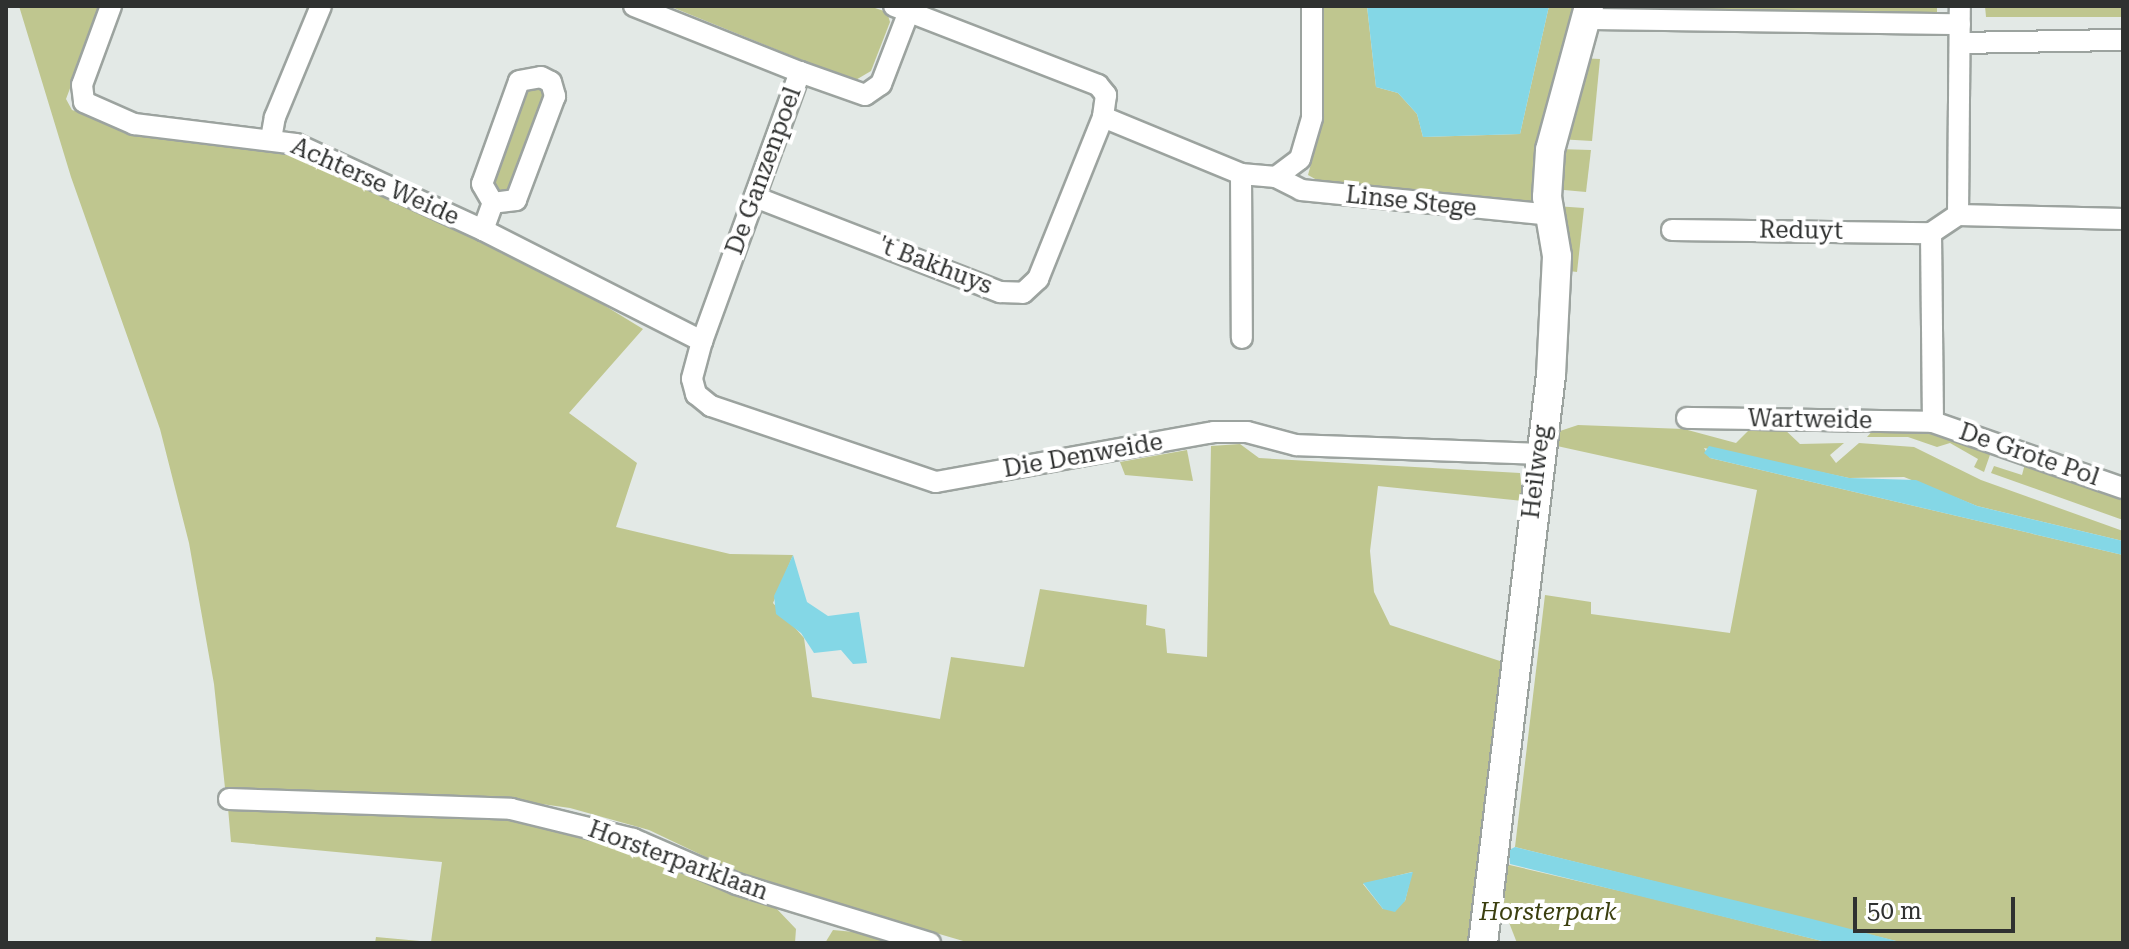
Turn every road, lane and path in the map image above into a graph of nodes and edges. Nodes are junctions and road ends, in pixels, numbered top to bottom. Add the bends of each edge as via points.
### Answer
1 (111, 6) edge
2 (321, 6) edge
3 (634, 6) edge
4 (1312, 6) edge
5 (905, 8) edge
6 (1587, 12) edge
7 (1960, 24) edge
8 (2123, 40) edge
9 (800, 72) junction
10 (1103, 117) junction
11 (271, 139) junction
12 (1241, 174) junction
13 (1276, 177) junction
14 (755, 197) junction
15 (493, 203) junction
16 (1550, 215) junction
17 (1958, 215) junction
18 (2123, 219) edge
19 (483, 230) junction
20 (1672, 230) dead end
21 (1931, 233) junction
22 (1242, 338) dead end
23 (702, 341) junction
24 (1687, 418) dead end
25 (1933, 422) junction
26 (1539, 454) junction
27 (2123, 488) edge
28 (229, 799) dead end
29 (930, 943) edge
30 (1483, 943) edge

1 - 11 street, Achterse Weide via 82,85 84,102 134,124
2 - 11 street
3 - 9 street
4 - 13 street via 1312,118 1300,159
5 - 9 street, De Ganzenpoel via 881,84 865,95
5 - 10 street via 1098,85 1106,95
6 - 7 street
6 - 16 street, Heilweg via 1550,150
7 - 8 street
7 - 17 street
9 - 14 street, De Ganzenpoel
10 - 12 street, Linse Stege
10 - 14 street, 't Bakhuys via 1038,279 1023,293 1000,292
11 - 19 street, Achterse Weide via 296,144
12 - 13 street, Linse Stege
12 - 22 street
13 - 16 street, Linse Stege via 1301,190
14 - 23 street, De Ganzenpoel
15 - 15 street, Achterse Weide via 482,184 519,81 541,77 551,82 555,96 516,200
15 - 19 street, Achterse Weide
16 - 26 street, Heilweg via 1557,256 1551,375
17 - 18 street
17 - 21 street
19 - 23 street, Achterse Weide
20 - 21 street, Reduyt
21 - 25 street, De Grote Pol
23 - 26 street, Die Denweide via 692,379 696,394 711,406 936,482 1214,432 1247,432 1296,445
24 - 25 street, Wartweide
25 - 27 street, De Grote Pol
26 - 30 street, Heilweg
28 - 29 street, Horsterparklaan via 511,809 633,839 737,884

